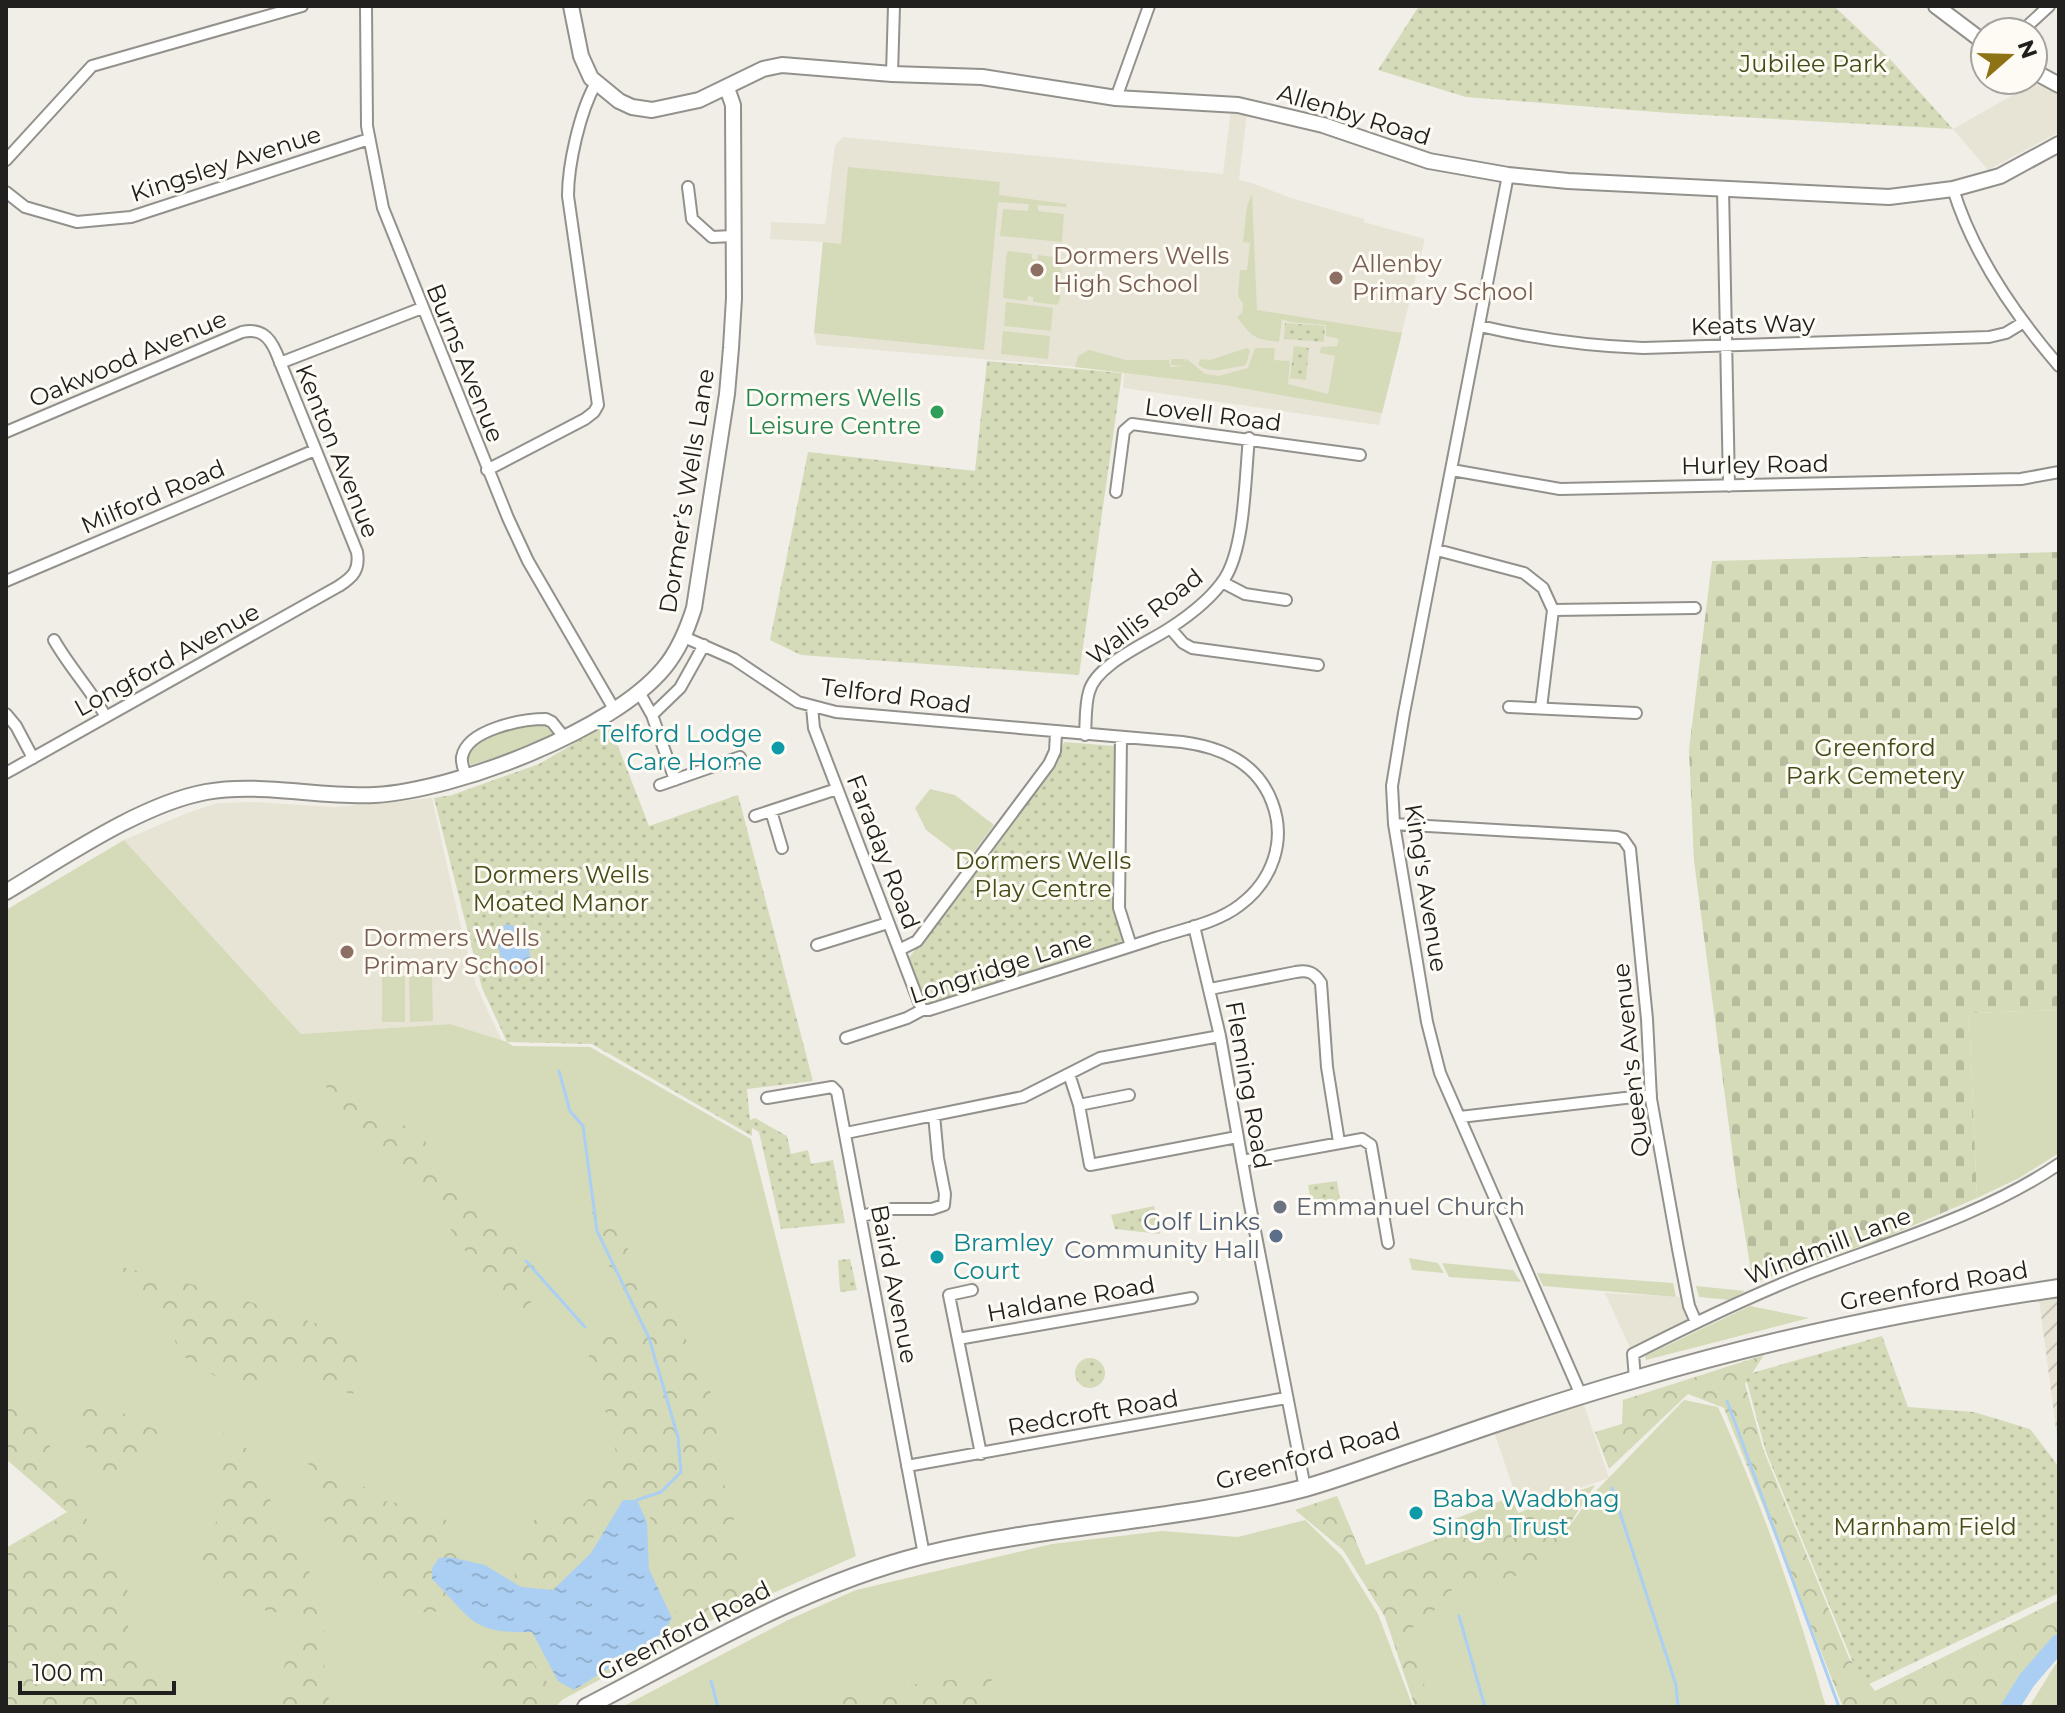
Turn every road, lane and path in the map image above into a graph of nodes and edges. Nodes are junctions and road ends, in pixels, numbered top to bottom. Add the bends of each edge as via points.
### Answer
1 (302, 6) edge
2 (366, 6) edge
3 (571, 6) edge
4 (894, 6) edge
5 (1149, 6) edge
6 (1936, 6) edge
7 (1969, 31) edge
8 (892, 74) junction
9 (596, 83) junction
10 (727, 88) junction
11 (1116, 98) junction
12 (369, 139) junction
13 (2059, 144) edge
14 (6, 160) edge
15 (1508, 175) junction
16 (688, 187) dead end
17 (1723, 188) junction
18 (1953, 189) junction
19 (6, 192) edge
20 (733, 236) junction
21 (422, 308) junction
22 (2024, 322) junction
23 (1480, 326) junction
24 (266, 335) joint
25 (1726, 346) junction
26 (280, 363) junction
27 (2059, 366) edge
28 (6, 432) edge
29 (1249, 438) junction
30 (315, 450) junction
31 (1360, 455) dead end
32 (487, 470) junction
33 (1452, 470) junction
34 (2059, 472) edge
35 (1729, 486) junction
36 (1116, 492) dead end
37 (1437, 550) junction
38 (6, 581) edge
39 (347, 581) joint
40 (1222, 582) junction
41 (1286, 600) dead end
42 (1695, 608) dead end
43 (1553, 610) junction
44 (1170, 628) junction
45 (684, 637) junction
46 (54, 640) dead end
47 (704, 645) junction
48 (1318, 665) dead end
49 (639, 692) junction
50 (812, 707) junction
51 (1509, 707) dead end
52 (1541, 708) junction
53 (614, 709) junction
54 (1636, 713) dead end
55 (6, 714) edge
56 (652, 715) junction
57 (106, 717) junction
58 (1056, 733) junction
59 (1085, 735) junction
60 (564, 737) junction
61 (1121, 737) junction
62 (740, 757) dead end
63 (33, 758) junction
64 (6, 773) edge
65 (466, 776) junction
66 (675, 780) junction
67 (660, 785) dead end
68 (837, 789) junction
69 (771, 811) junction
70 (755, 816) dead end
71 (1394, 824) junction
72 (782, 848) dead end
73 (6, 892) edge
74 (888, 923) junction
75 (1194, 926) junction
76 (817, 945) dead end
77 (1131, 946) junction
78 (899, 950) junction
79 (1210, 989) junction
80 (922, 1010) junction
81 (1220, 1036) junction
82 (846, 1038) dead end
83 (1069, 1074) junction
84 (1129, 1095) dead end
85 (1651, 1095) junction
86 (767, 1098) dead end
87 (1079, 1105) junction
88 (934, 1115) junction
89 (1460, 1117) junction
90 (846, 1133) junction
91 (1237, 1137) junction
92 (1339, 1142) junction
93 (1242, 1161) junction
94 (2059, 1164) edge
95 (861, 1216) junction
96 (1388, 1243) dead end
97 (2059, 1288) edge
98 (972, 1290) dead end
99 (1192, 1298) dead end
100 (1696, 1322) junction
101 (958, 1339) junction
102 (1635, 1379) junction
103 (1581, 1395) junction
104 (1286, 1398) junction
105 (981, 1454) junction
106 (907, 1466) junction
107 (1305, 1488) junction
108 (924, 1555) junction
109 (586, 1707) edge

1 - 14 street via 92,66
2 - 12 street, Burns Avenue
3 - 9 street via 584,65
4 - 8 street
5 - 11 street
6 - 7 street
8 - 10 street, Allenby Road via 782,65
8 - 11 street, Allenby Road via 991,78
9 - 10 street, Allenby Road via 625,104 652,110 684,105
9 - 32 street via 588,97 568,196 598,405 585,419
10 - 20 street, Dormer’s Wells Lane via 733,105
11 - 15 street, Allenby Road via 1238,105 1323,125 1429,161
12 - 19 street, Kingsley Avenue via 131,217 77,222 25,207
12 - 21 street, Burns Avenue via 383,208
13 - 18 street, Allenby Road via 2000,176
15 - 17 street, Allenby Road
15 - 23 street, King's Avenue
16 - 20 street via 692,219 712,237
17 - 18 street, Allenby Road via 1889,197
17 - 25 street
18 - 22 street via 1978,246
20 - 45 street, Dormer’s Wells Lane via 727,394 696,598
21 - 26 street
21 - 32 street, Burns Avenue
22 - 25 street, Keats Way via 1989,337
22 - 27 street
23 - 25 street, Keats Way via 1586,346
23 - 33 street, King's Avenue
24 - 26 street, Kenton Avenue
24 - 28 street, Oakwood Avenue via 242,332
25 - 35 street
26 - 30 street, Kenton Avenue
29 - 31 street, Lovell Road
29 - 36 street, Lovell Road via 1132,424 1124,431
29 - 40 street, Wallis Road via 1237,547
30 - 38 street, Milford Road
30 - 39 street, Kenton Avenue via 357,552 358,568
32 - 53 street, Burns Avenue via 528,561
33 - 35 street, Hurley Road via 1560,489
33 - 37 street, King's Avenue
34 - 35 street, Hurley Road via 2021,479
37 - 43 street via 1524,573 1543,588
37 - 71 street, King's Avenue via 1397,753
39 - 57 street, Longford Avenue
40 - 41 street via 1245,594
40 - 44 street, Wallis Road
42 - 43 street
43 - 52 street
44 - 48 street via 1192,648
44 - 59 street, Wallis Road via 1095,680
45 - 47 street, Telford Road
45 - 49 street, Dormer’s Wells Lane via 664,668
46 - 57 street
47 - 50 street, Telford Road
47 - 56 street via 680,688
49 - 53 street, Dormer’s Wells Lane
49 - 56 street
50 - 58 street, Telford Road
50 - 68 street, Faraday Road via 814,728
51 - 52 street
52 - 54 street
53 - 60 street, Dormer’s Wells Lane
55 - 63 street
56 - 66 street
57 - 63 street, Longford Avenue
58 - 59 street, Telford Road
58 - 78 street via 1049,764 917,941
59 - 61 street, Telford Road
60 - 65 street, Dormer’s Wells Lane
60 - 65 street via 546,719 500,726 467,747 462,758
61 - 75 street, Telford Road via 1219,749 1252,770 1273,804 1278,842 1260,886 1234,910
61 - 77 street via 1119,908
62 - 66 street
63 - 64 street, Longford Avenue
65 - 73 street, Dormer’s Wells Lane via 379,795 244,790 192,795 129,821
66 - 67 street
68 - 69 street
68 - 74 street, Faraday Road
69 - 70 street
69 - 72 street
71 - 85 street, Queen's Avenue via 1623,839 1632,858
71 - 89 street, King's Avenue via 1427,1022 1440,1073
74 - 76 street
74 - 78 street, Faraday Road
75 - 77 street, Longridge Lane
75 - 79 street, Fleming Road
77 - 80 street, Longridge Lane
78 - 80 street, Faraday Road
79 - 81 street, Fleming Road
79 - 92 street via 1307,970 1316,974
80 - 82 street, Longridge Lane
81 - 83 street via 1100,1058
81 - 91 street, Fleming Road
83 - 87 street
83 - 88 street via 1023,1097
84 - 87 street
85 - 89 street
85 - 100 street, Queen's Avenue
86 - 90 street, Baird Avenue via 832,1087
87 - 91 street via 1090,1165
88 - 90 street
88 - 95 street via 944,1205
89 - 103 street, King's Avenue
90 - 95 street, Baird Avenue
91 - 93 street, Fleming Road
92 - 93 street
92 - 96 street via 1362,1139 1371,1145
93 - 104 street, Fleming Road
94 - 100 street, Windmill Lane via 2025,1187
95 - 106 street, Baird Avenue
97 - 102 main road, Greenford Road via 1782,1339
98 - 101 street, Haldane Road via 949,1295
99 - 101 street, Haldane Road
100 - 102 street, Windmill Lane via 1633,1354
101 - 105 street, Haldane Road
102 - 103 main road, Greenford Road
103 - 107 main road, Greenford Road
104 - 105 street, Redcroft Road
104 - 107 street, Fleming Road
105 - 106 street, Redcroft Road
106 - 108 street, Baird Avenue
107 - 108 main road, Greenford Road via 1204,1510
108 - 109 main road, Greenford Road via 853,1576 756,1619

